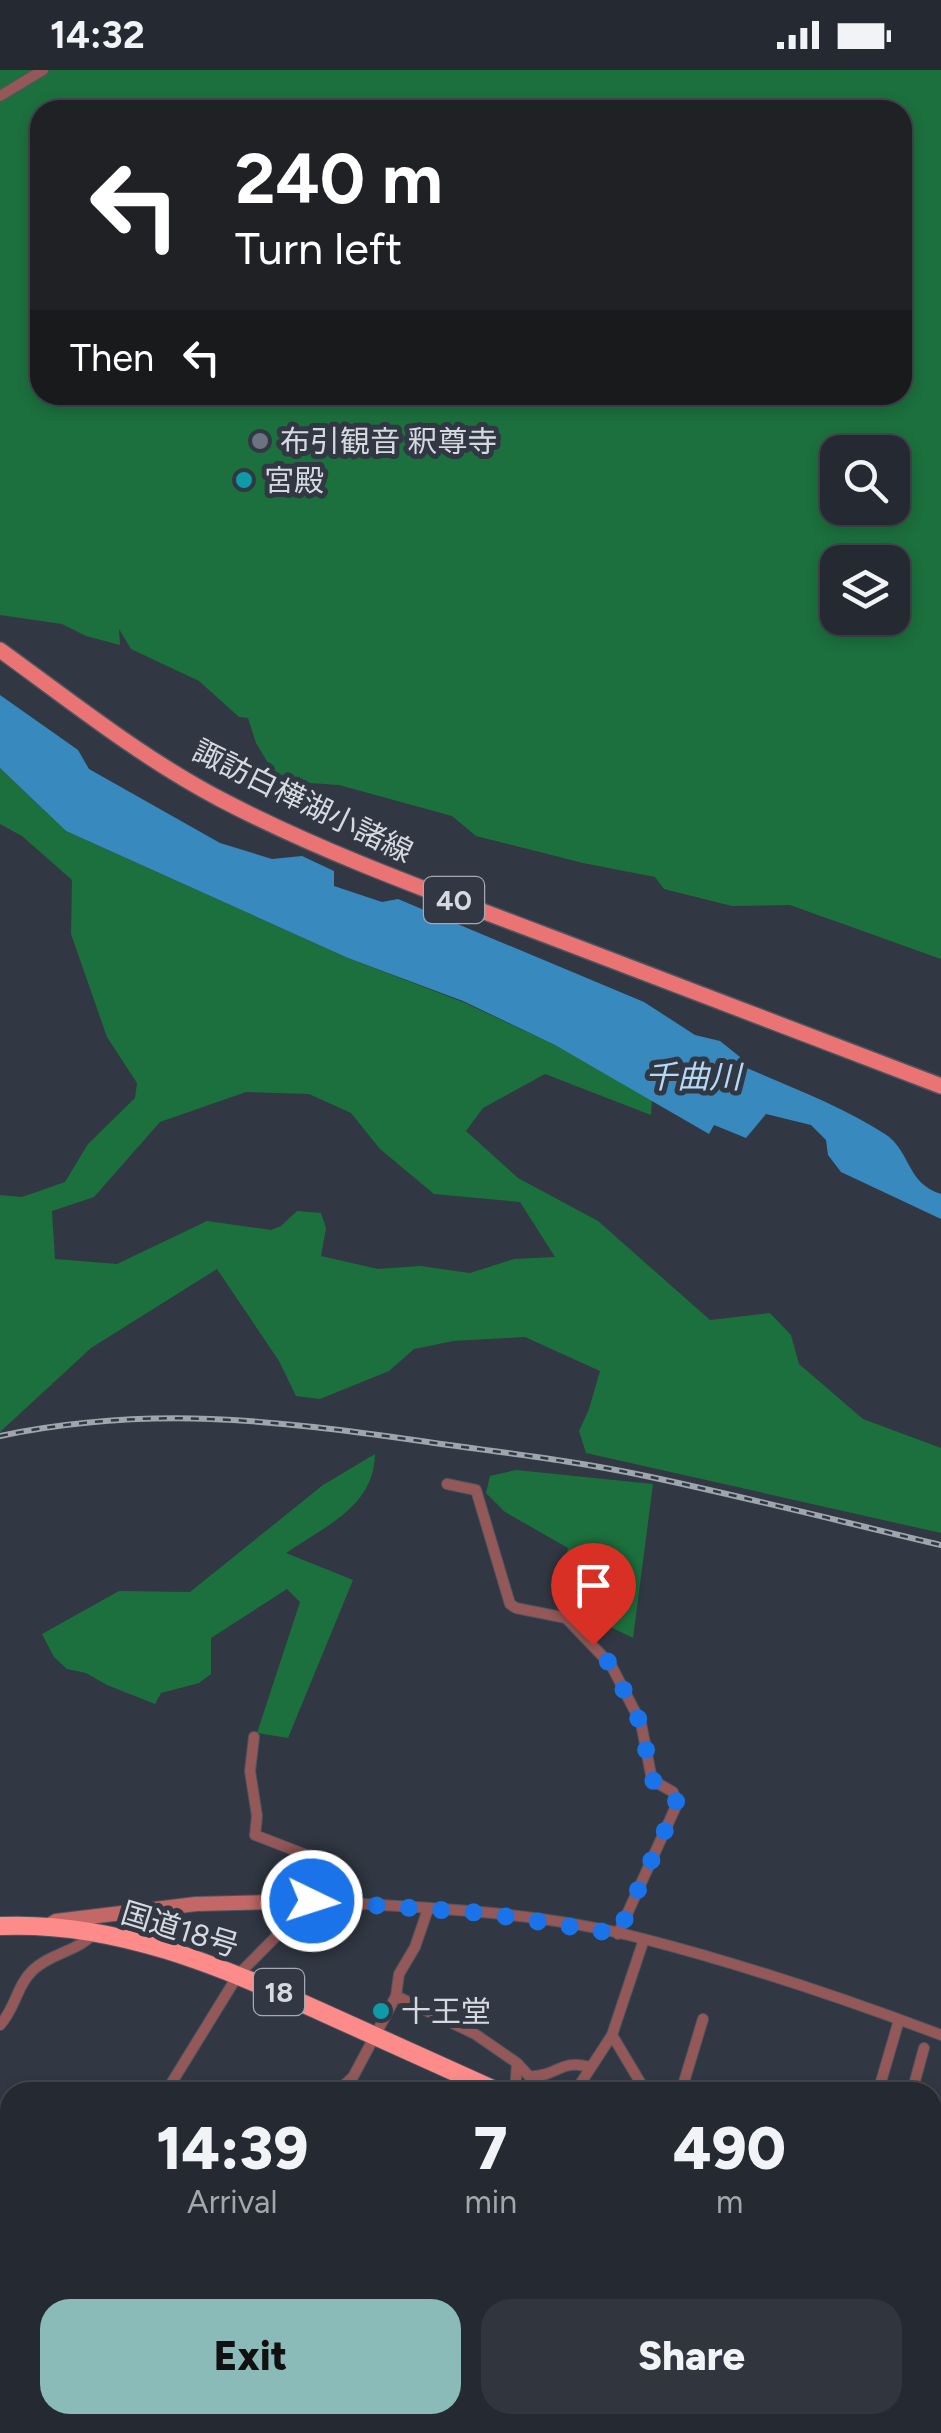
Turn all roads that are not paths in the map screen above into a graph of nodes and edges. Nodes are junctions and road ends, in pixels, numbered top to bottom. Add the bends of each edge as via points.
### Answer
1 (42, 70) edge
2 (0, 96) edge
3 (0, 650) edge
4 (941, 1086) edge
5 (447, 1484) dead end
6 (254, 1737) dead end
7 (312, 1901) junction
8 (428, 1909) junction
9 (106, 1915) junction
10 (0, 1926) edge
11 (48, 1926) junction
12 (94, 1932) junction
13 (618, 1934) junction
14 (644, 1939) junction
15 (238, 1975) junction
16 (396, 1996) junction
17 (702, 2019) dead end
18 (899, 2020) junction
19 (0, 2024) edge
20 (374, 2035) junction
21 (612, 2035) junction
22 (941, 2035) edge
23 (924, 2048) dead end
24 (518, 2063) junction
25 (590, 2066) junction
26 (172, 2082) edge
27 (348, 2082) edge
28 (471, 2082) edge
29 (516, 2082) edge
30 (581, 2082) edge
31 (640, 2082) edge
32 (684, 2082) edge
33 (881, 2082) edge
34 (913, 2082) edge

1 - 2 street
3 - 4 main road, 諏訪白樺湖小諸線 / 40 via 151,757 260,818 396,878
5 - 13 street via 476,1490 510,1604 566,1618 611,1665 641,1724 652,1780 673,1792 677,1804
6 - 7 street via 254,1835 304,1854
7 - 8 street
7 - 9 street
7 - 15 street
8 - 13 street
8 - 16 street via 398,1974
9 - 11 street
9 - 12 street
10 - 11 highway, 国道18号 / 18
11 - 12 highway, 国道18号 / 18
12 - 15 highway, 国道18号 / 18 via 173,1950
12 - 19 street via 33,1970
13 - 14 street
14 - 18 street
14 - 21 street
15 - 20 highway, 国道18号 / 18
15 - 26 street
16 - 20 street
16 - 24 street
17 - 32 street
18 - 22 street
18 - 33 street
20 - 27 street
20 - 28 highway, 国道18号 / 18
21 - 25 street
21 - 31 street
23 - 34 street
24 - 25 street via 529,2076 540,2077 574,2062
24 - 29 street
25 - 30 street

